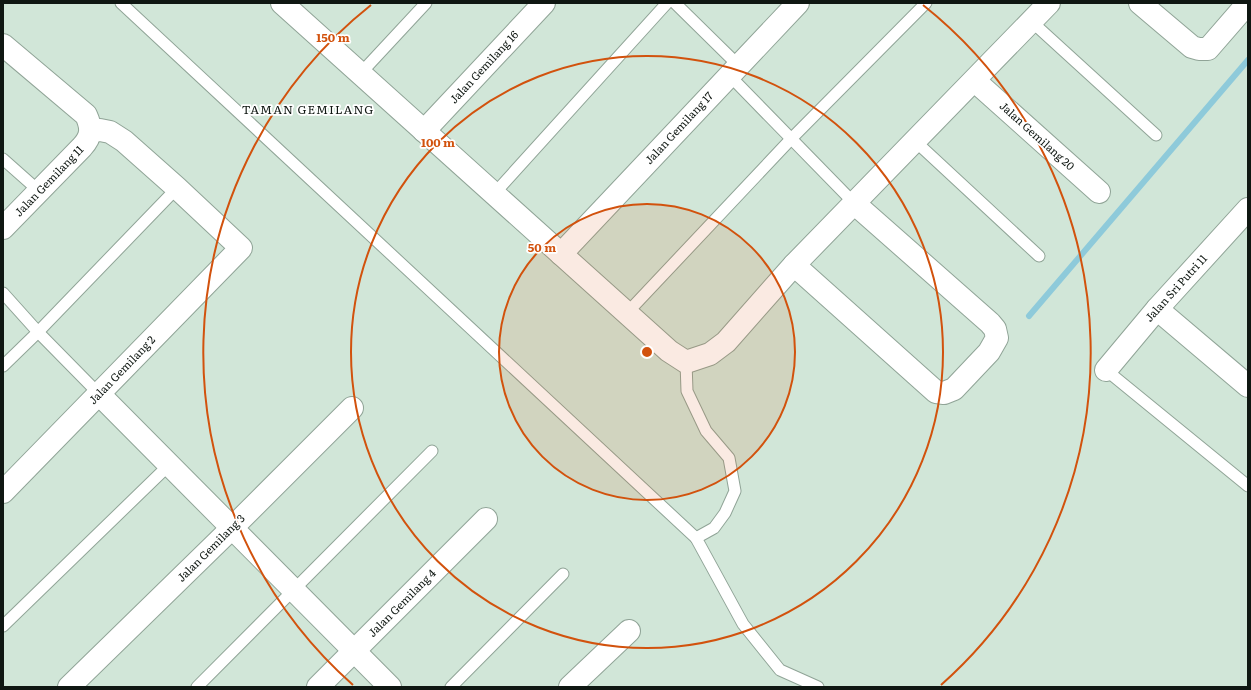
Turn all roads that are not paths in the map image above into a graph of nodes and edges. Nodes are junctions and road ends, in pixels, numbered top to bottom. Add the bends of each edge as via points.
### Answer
1 (122, 3) edge
2 (426, 3) edge
3 (544, 3) edge
4 (667, 3) edge
5 (675, 3) edge
6 (798, 3) edge
7 (926, 3) edge
8 (1049, 3) edge
9 (1140, 3) edge
10 (1248, 3) edge
11 (288, 5) edge
12 (1031, 21) junction
13 (3, 46) edge
14 (734, 70) junction
15 (360, 74) junction
16 (974, 80) junction
17 (91, 131) junction
18 (424, 131) junction
19 (1156, 135) dead end
20 (791, 139) junction
21 (915, 141) junction
22 (3, 159) edge
23 (177, 188) junction
24 (39, 191) junction
25 (1099, 192) dead end
26 (494, 194) junction
27 (855, 204) junction
28 (1248, 209) edge
29 (3, 228) edge
30 (561, 254) junction
31 (1039, 256) dead end
32 (794, 265) junction
33 (3, 293) edge
34 (1157, 309) junction
35 (627, 313) junction
36 (38, 332) junction
37 (686, 362) junction
38 (3, 366) edge
39 (1106, 370) joint
40 (1248, 386) edge
41 (99, 394) junction
42 (352, 408) dead end
43 (432, 451) dead end
44 (169, 465) junction
45 (1248, 486) edge
46 (3, 492) edge
47 (486, 519) dead end
48 (232, 528) junction
49 (696, 538) junction
50 (562, 574) dead end
51 (294, 591) junction
52 (3, 626) edge
53 (630, 631) dead end
54 (354, 651) junction
55 (69, 687) edge
56 (197, 687) edge
57 (318, 687) edge
58 (390, 687) edge
59 (451, 687) edge
60 (570, 687) edge
61 (818, 687) edge

1 - 49 lane
2 - 15 lane
3 - 18 street, Jalan Gemilang 16
4 - 26 lane
5 - 14 lane
6 - 14 street, Jalan Gemilang 17
7 - 20 lane
8 - 12 street
9 - 10 street via 1192,46 1208,49
11 - 15 street
12 - 16 street
12 - 19 lane
13 - 17 street via 86,115
14 - 20 lane
14 - 30 street, Jalan Gemilang 17
15 - 18 street
16 - 21 street
16 - 25 street, Jalan Gemilang 20
17 - 23 street via 110,132 124,140
17 - 24 street, Jalan Gemilang 11 via 82,147
18 - 26 street
20 - 27 lane
20 - 35 lane
21 - 27 street
21 - 31 lane
22 - 24 lane
23 - 36 lane
23 - 41 street, Jalan Gemilang 2 via 241,248
24 - 29 street, Jalan Gemilang 11
26 - 30 street
27 - 32 street
27 - 32 street via 995,329 997,338 989,352 954,389 944,393 936,392
28 - 34 street, Jalan Sri Putri 11
30 - 35 street
32 - 37 street via 726,342 710,354
33 - 36 lane
34 - 39 street, Jalan Sri Putri 11
34 - 40 street
35 - 37 street via 668,351
36 - 38 lane
36 - 41 lane
37 - 49 lane via 687,391 706,431 729,458 735,490 714,528
39 - 45 lane
41 - 44 street
41 - 46 street, Jalan Gemilang 2
42 - 48 street, Jalan Gemilang 3
43 - 51 lane
44 - 48 street
44 - 52 lane
47 - 54 street, Jalan Gemilang 4
48 - 51 street
48 - 55 street, Jalan Gemilang 3
49 - 61 lane via 743,624 780,670
50 - 59 lane
51 - 54 street
51 - 56 lane
53 - 60 street
54 - 57 street, Jalan Gemilang 4
54 - 58 street

